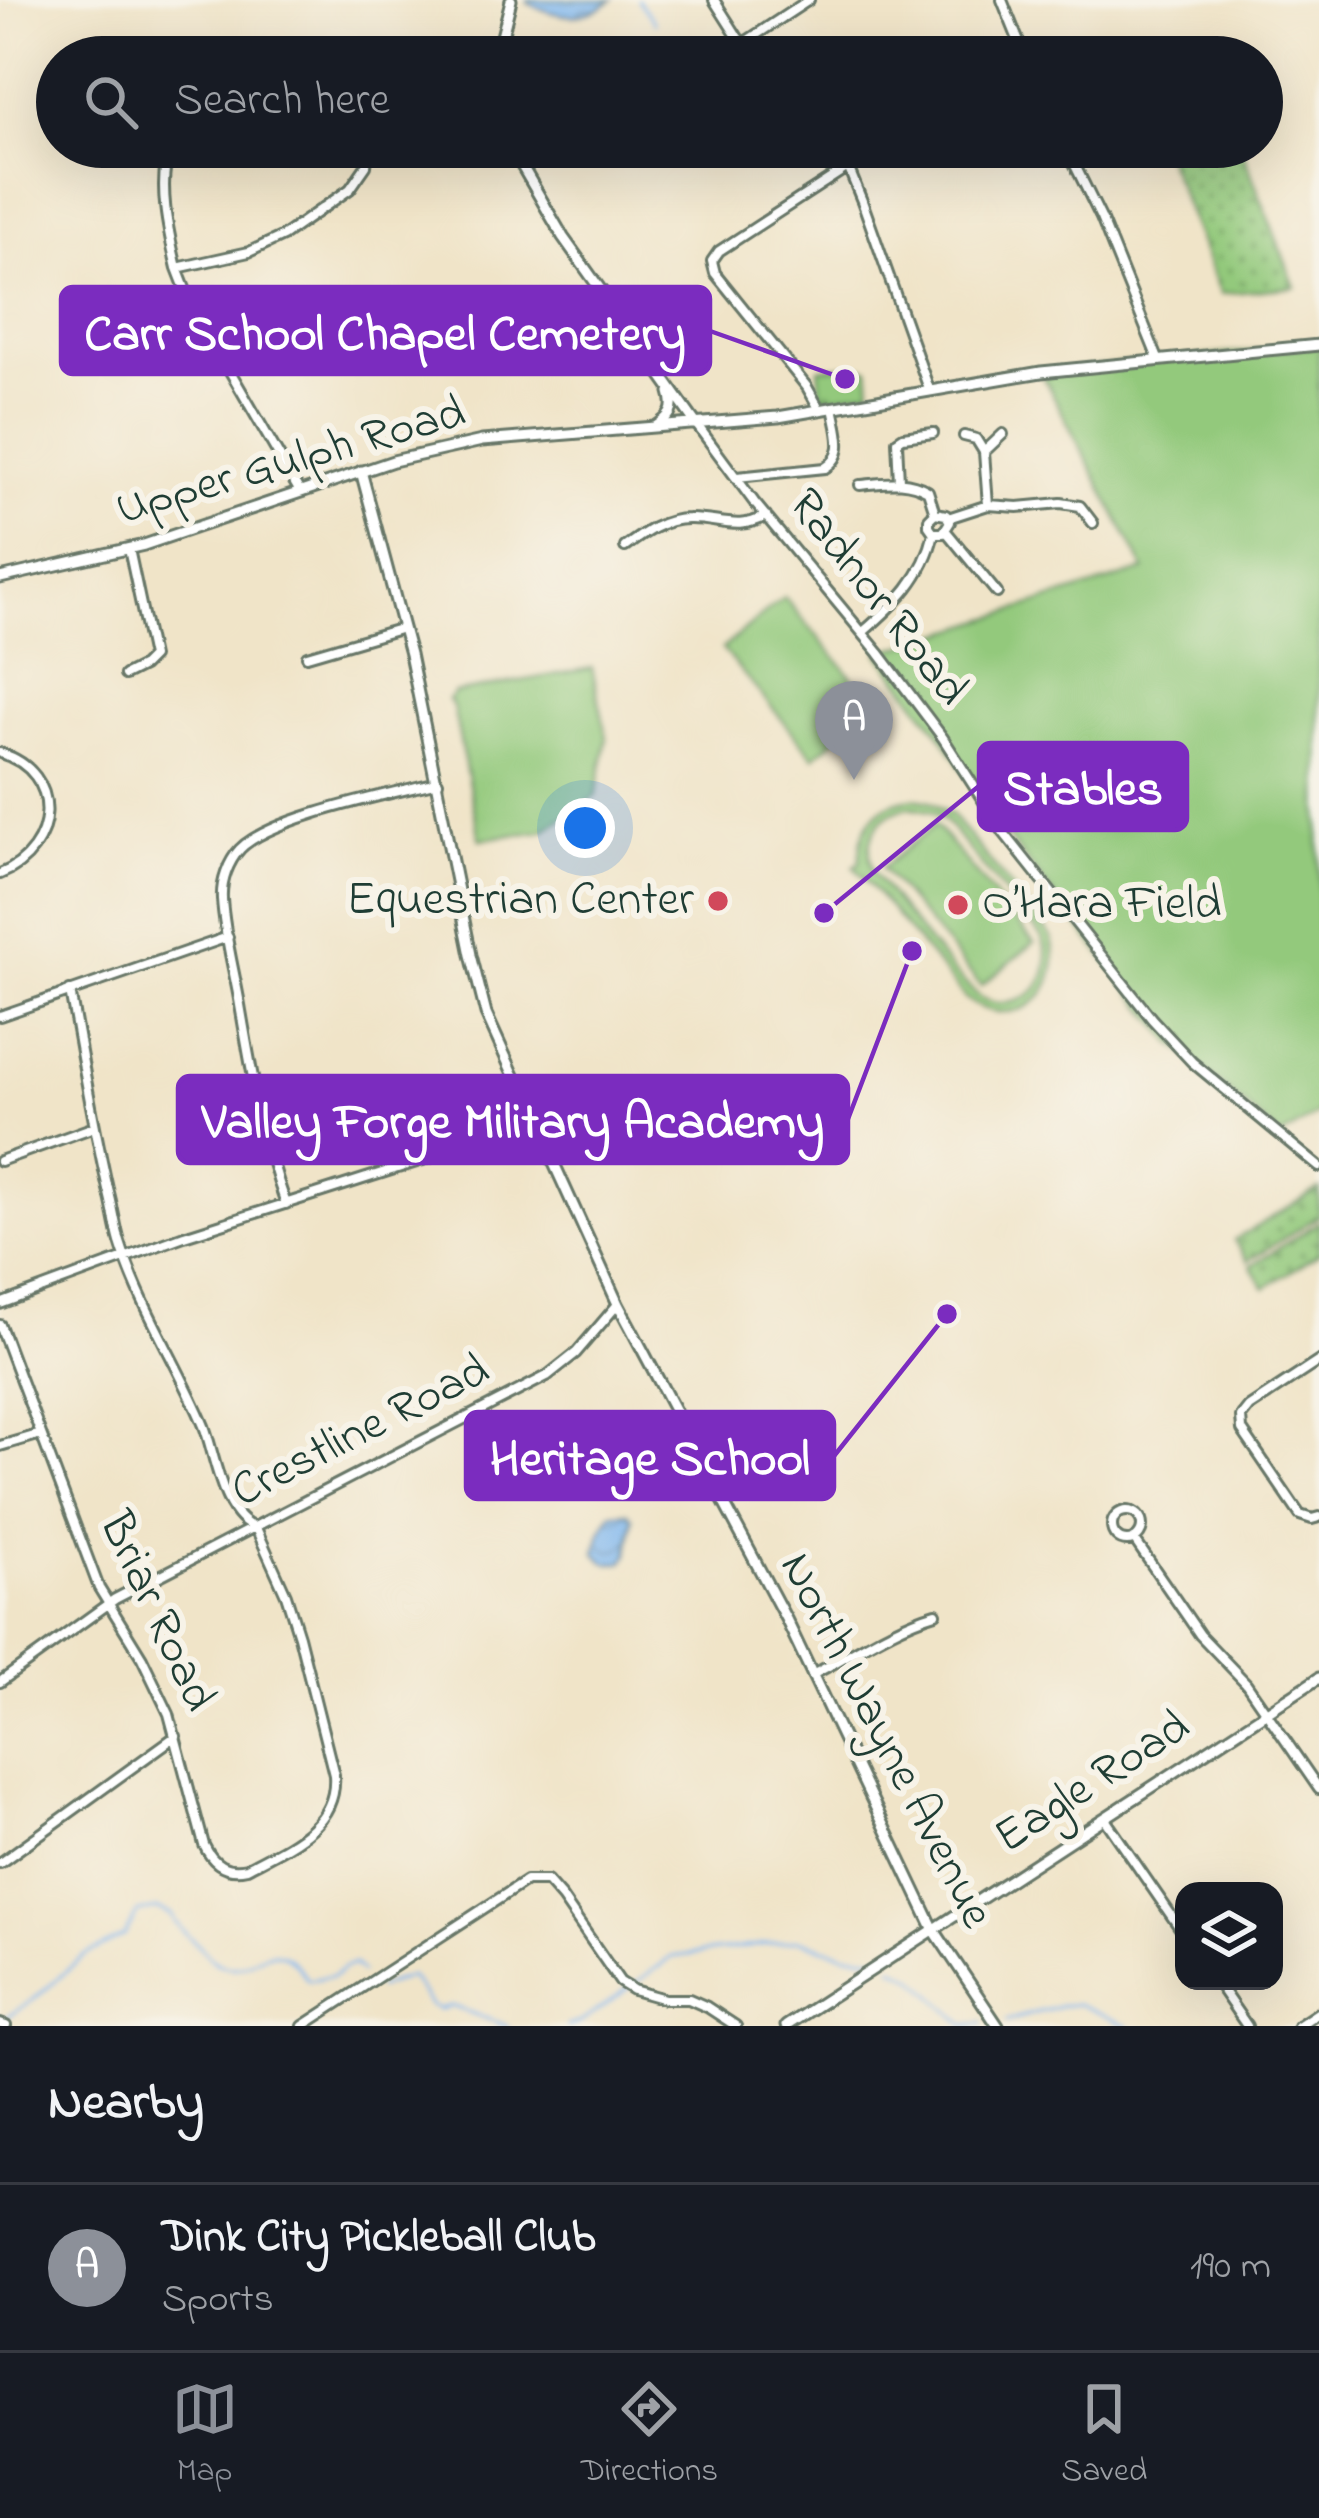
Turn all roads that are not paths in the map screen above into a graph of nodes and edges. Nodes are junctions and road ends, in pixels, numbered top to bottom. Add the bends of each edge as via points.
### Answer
1 (511, 0) edge
2 (714, 0) edge
3 (809, 0) edge
4 (1002, 0) edge
5 (502, 36) edge
6 (737, 36) edge
7 (754, 36) edge
8 (1017, 36) edge
9 (165, 168) edge
10 (365, 168) edge
11 (523, 168) edge
12 (846, 168) edge
13 (848, 168) edge
14 (1076, 168) edge
15 (177, 268) junction
16 (1319, 345) edge
17 (1158, 359) junction
18 (666, 381) junction
19 (929, 389) junction
20 (833, 407) junction
21 (820, 410) junction
22 (697, 425) junction
23 (652, 429) junction
24 (933, 433) dead end
25 (1003, 434) dead end
26 (964, 436) dead end
27 (984, 452) junction
28 (361, 471) junction
29 (736, 477) junction
30 (899, 481) junction
31 (860, 485) dead end
32 (300, 492) junction
33 (988, 505) junction
34 (935, 513) junction
35 (766, 516) junction
36 (948, 518) junction
37 (1093, 523) dead end
38 (946, 531) junction
39 (934, 532) junction
40 (625, 547) dead end
41 (129, 549) junction
42 (0, 578) edge
43 (997, 593) dead end
44 (404, 628) junction
45 (863, 632) junction
46 (307, 656) dead end
47 (125, 675) dead end
48 (0, 753) edge
49 (438, 782) junction
50 (0, 874) edge
51 (228, 937) junction
52 (70, 991) junction
53 (0, 1016) edge
54 (536, 1124) junction
55 (94, 1127) junction
56 (0, 1161) edge
57 (1319, 1167) edge
58 (286, 1204) junction
59 (127, 1258) junction
60 (0, 1304) edge
61 (618, 1304) junction
62 (0, 1325) edge
63 (1319, 1361) edge
64 (40, 1434) junction
65 (0, 1446) edge
66 (1319, 1517) edge
67 (256, 1528) junction
68 (1134, 1538) dead end
69 (107, 1604) junction
70 (936, 1613) dead end
71 (812, 1675) junction
72 (1319, 1678) edge
73 (0, 1682) edge
74 (1266, 1713) junction
75 (176, 1736) junction
76 (1319, 1789) edge
77 (1105, 1819) junction
78 (0, 1863) edge
79 (1175, 1921) edge
80 (934, 1930) junction
81 (1222, 1990) edge
82 (1319, 2012) edge
83 (303, 2026) edge
84 (736, 2026) edge
85 (786, 2026) edge
86 (998, 2026) edge
87 (1246, 2026) edge
88 (1298, 2026) edge

1 - 5 street
2 - 6 street
3 - 7 street
4 - 8 street
9 - 15 street
10 - 15 street via 350,189 284,236
11 - 18 street, Radnor Road
12 - 21 street via 712,261
13 - 19 street
14 - 17 street
15 - 32 street
16 - 17 street, Upper Gulph Road
17 - 19 street, Upper Gulph Road
18 - 22 street, Radnor Road
18 - 23 street via 673,410
19 - 20 street, Upper Gulph Road
20 - 21 street, Upper Gulph Road
20 - 29 street via 836,462
21 - 22 street, Upper Gulph Road
22 - 23 street, Upper Gulph Road
22 - 29 street, Radnor Road
23 - 28 street, Upper Gulph Road via 482,441
24 - 30 street via 897,441
25 - 27 street
26 - 27 street
27 - 33 street
28 - 32 street, Upper Gulph Road
28 - 44 street, North Wayne Avenue
29 - 35 street, Radnor Road
30 - 31 street
30 - 34 street via 928,491
32 - 41 street, Upper Gulph Road
33 - 36 street
33 - 37 street via 1070,503
34 - 36 street
34 - 39 street via 928,523
35 - 40 street via 739,525 671,521
35 - 45 street, Radnor Road
36 - 38 street
38 - 39 street
38 - 43 street
39 - 45 street via 911,586
41 - 42 street, Upper Gulph Road
41 - 47 street via 152,657
44 - 46 street
44 - 49 street, North Wayne Avenue
45 - 57 street, Radnor Road via 1004,833 1152,1019
48 - 50 street via 37,779 47,814 36,848
49 - 51 street via 258,834 224,877
49 - 54 street, North Wayne Avenue via 478,991
51 - 52 street
51 - 58 street via 259,1118
52 - 53 street
52 - 55 street
54 - 58 street
54 - 61 street, North Wayne Avenue
55 - 56 street
55 - 59 street
58 - 59 street
59 - 60 street
59 - 67 street via 220,1480 239,1517
61 - 67 street, Crestline Road via 547,1376
61 - 71 street, North Wayne Avenue
62 - 64 street, Briar Road
63 - 66 street via 1241,1417 1300,1515
64 - 65 street
64 - 69 street, Briar Road
67 - 69 street, Crestline Road
67 - 75 street, Briar Road via 286,1595 319,1711 334,1775 331,1807 313,1829 254,1864 220,1866 199,1831
68 - 74 street
69 - 73 street, Crestline Road
69 - 75 street, Briar Road via 142,1658
70 - 71 street
71 - 80 street, North Wayne Avenue
72 - 74 street, Eagle Road
74 - 76 street
74 - 77 street, Eagle Road
75 - 78 street
77 - 79 street
77 - 80 street, Eagle Road
80 - 85 street, Eagle Road
80 - 86 street, North Wayne Avenue
81 - 87 street
82 - 88 street
83 - 84 street via 526,1881 547,1882 562,1898 620,1982 664,2000 689,1999

